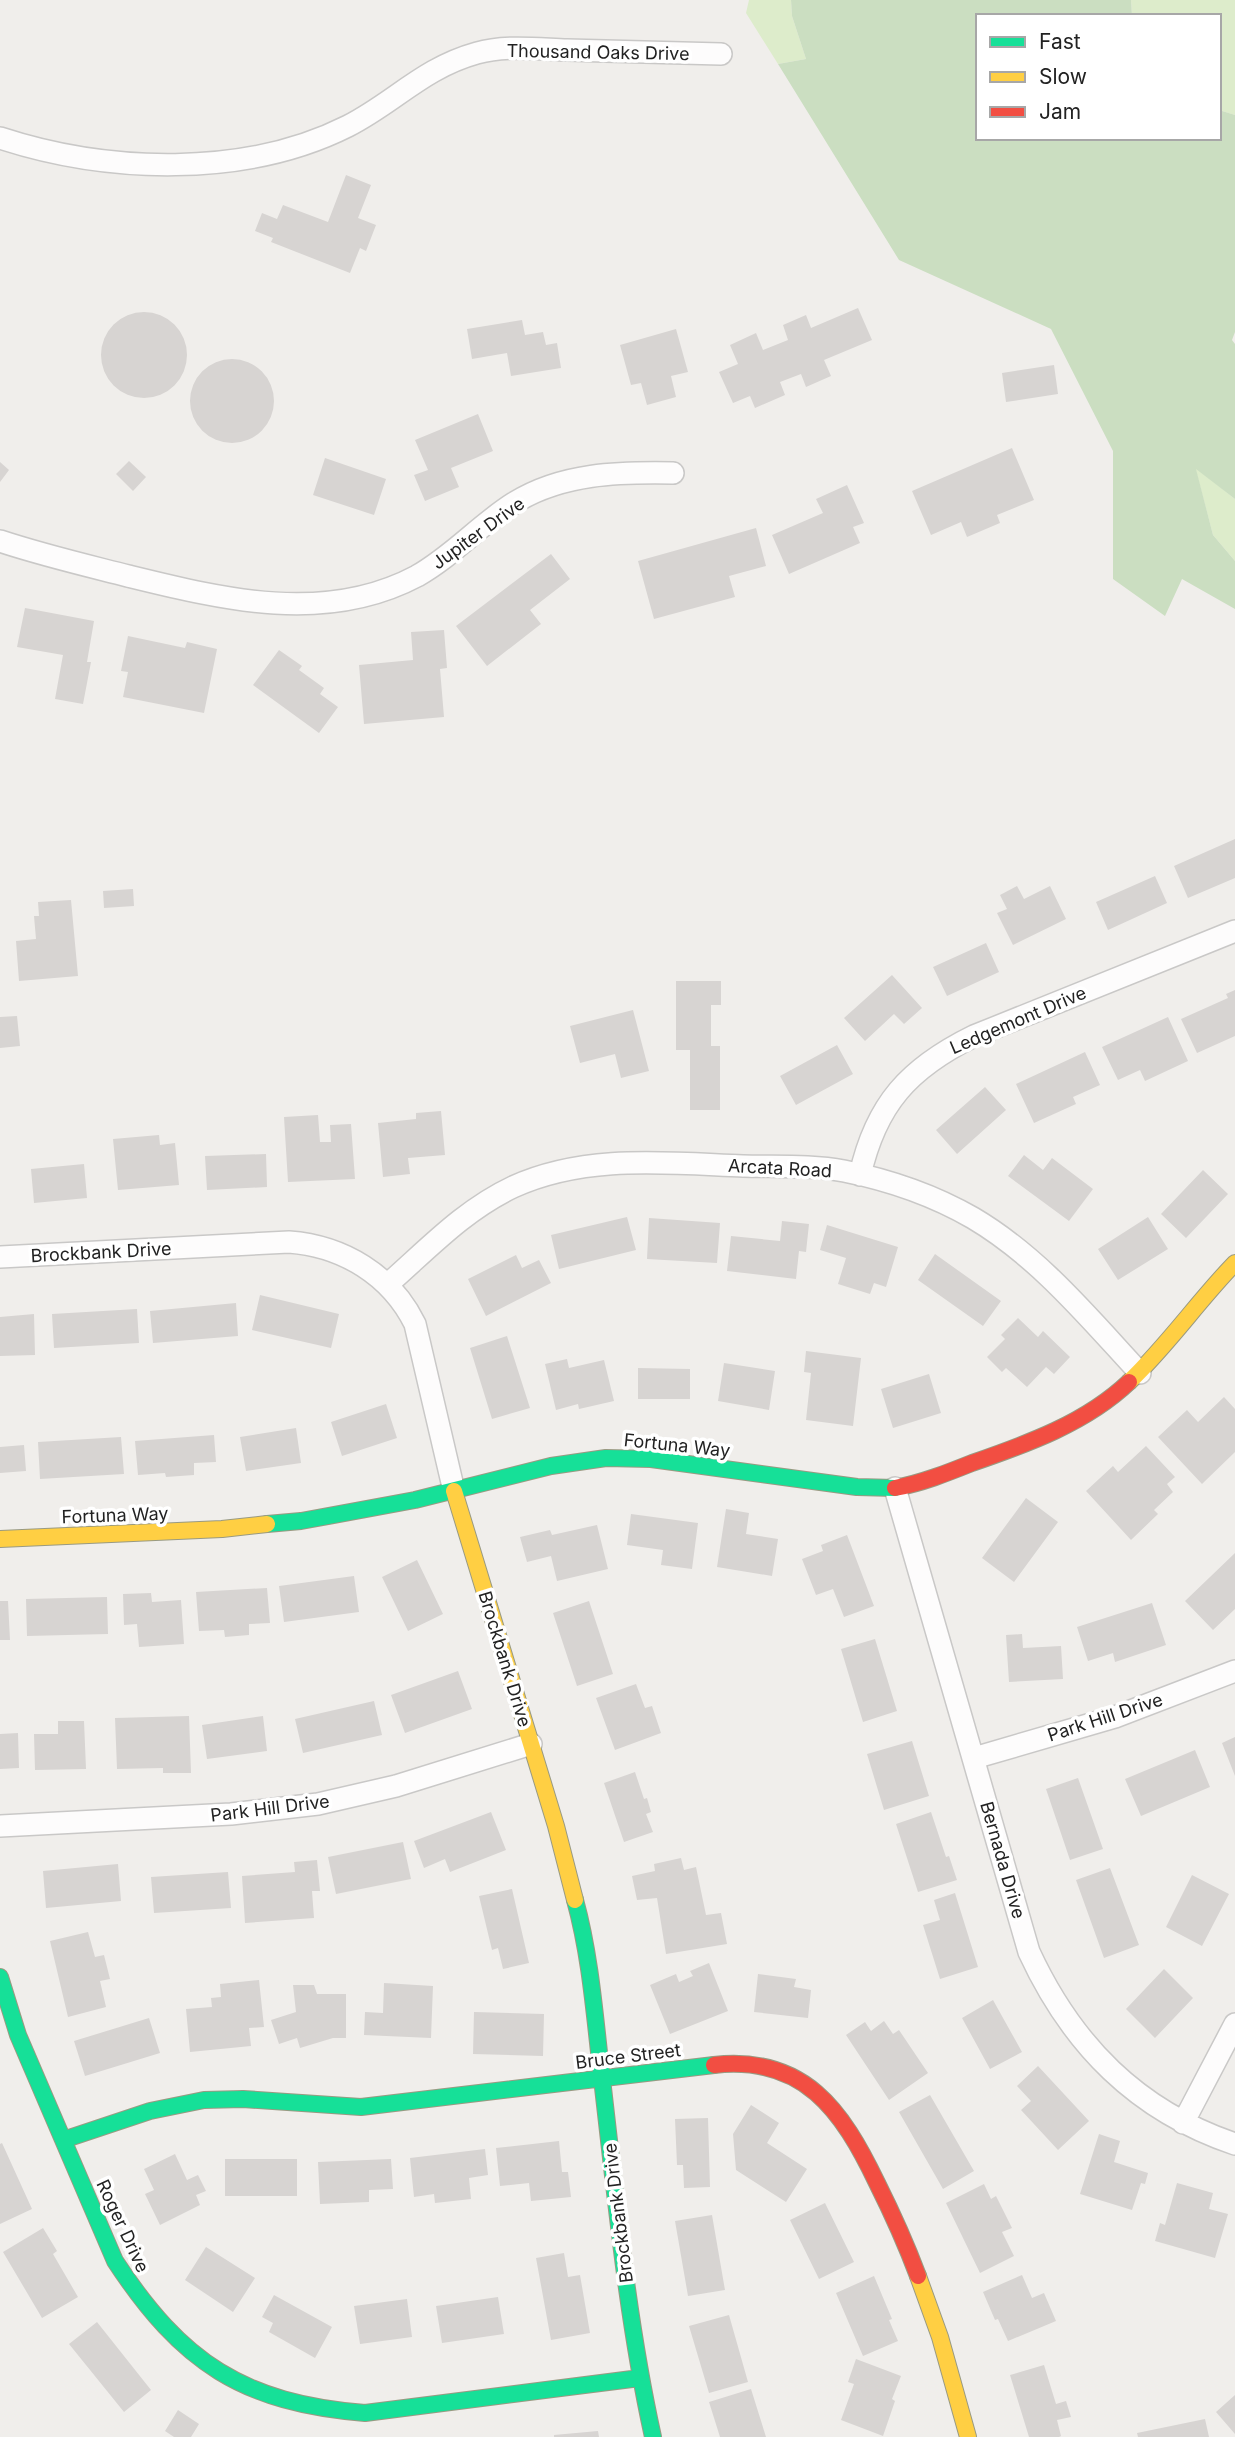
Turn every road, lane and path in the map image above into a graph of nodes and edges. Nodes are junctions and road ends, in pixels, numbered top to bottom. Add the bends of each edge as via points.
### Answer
1 (721, 54) dead end
2 (0, 138) edge
3 (673, 473) dead end
4 (0, 541) edge
5 (1235, 930) edge
6 (860, 1175) junction
7 (0, 1257) edge
8 (1235, 1263) edge
9 (387, 1284) junction
10 (1140, 1373) junction
11 (895, 1488) junction
12 (454, 1491) junction
13 (0, 1539) edge
14 (1235, 1671) edge
15 (531, 1744) junction
16 (974, 1758) junction
17 (0, 1826) edge
18 (0, 1977) edge
19 (1235, 2024) edge
20 (601, 2079) junction
21 (1183, 2123) junction
22 (63, 2140) junction
23 (1235, 2144) edge
24 (640, 2378) junction
25 (653, 2437) edge
26 (968, 2437) edge

1 - 2 street, Thousand Oaks Drive via 480,52 433,70 374,111 328,135 236,160 133,164
3 - 4 street, Jupiter Drive via 581,477 545,489 515,502 450,556 415,577 383,590 309,605 250,603 181,589
5 - 6 street, Ledgemont Drive via 974,1036 939,1055 909,1079 886,1107 867,1145
6 - 9 street, Arcata Road via 820,1168 644,1162 550,1173 473,1210
6 - 10 street, Arcata Road via 939,1201 999,1236 1046,1274
7 - 9 street, Brockbank Drive via 298,1242 344,1255
8 - 10 street, Fortuna Way
9 - 12 street, Brockbank Drive via 415,1324
10 - 11 street, Fortuna Way via 1116,1394 1045,1435 967,1467
11 - 12 street, Fortuna Way via 629,1457 551,1466
11 - 16 street, Bernada Drive
12 - 13 street, Fortuna Way via 261,1526
12 - 15 street, Brockbank Drive
14 - 16 street, Park Hill Drive via 1115,1717
15 - 17 street, Park Hill Drive via 396,1786 318,1804 231,1814
15 - 20 street, Brockbank Drive via 578,1910
16 - 21 street, Bernada Drive via 1029,1952 1058,2007 1088,2049 1109,2069 1144,2099
18 - 22 street, Roger Drive via 18,2035
19 - 21 street
20 - 22 street, Bruce Street via 361,2107 204,2100 163,2106
20 - 24 street, Brockbank Drive
20 - 26 street, Bruce Street via 743,2064 779,2070 820,2094 856,2141 908,2247 938,2326
21 - 23 street, Bernada Drive
22 - 24 street, Roger Drive via 115,2262 148,2312 192,2355 266,2396 314,2409 365,2413
24 - 25 street, Brockbank Drive

